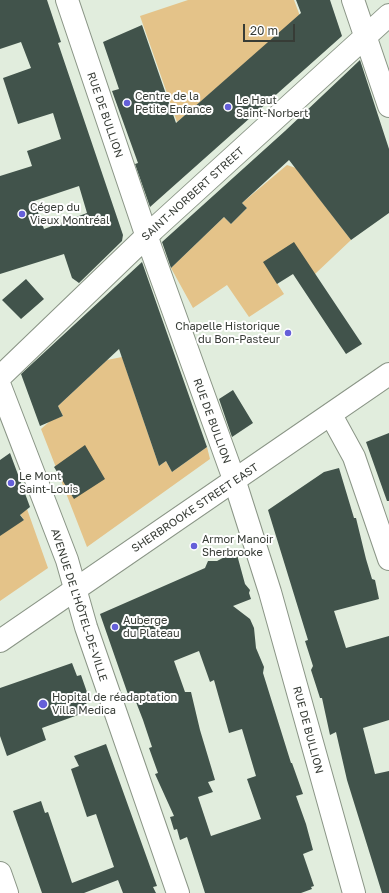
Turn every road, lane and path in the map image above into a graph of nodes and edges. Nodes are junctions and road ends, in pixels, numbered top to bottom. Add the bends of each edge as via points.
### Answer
1 (67, 0) edge
2 (353, 0) edge
3 (389, 15) edge
4 (365, 36) junction
5 (389, 106) edge
6 (147, 236) junction
7 (389, 374) edge
8 (0, 377) edge
9 (0, 386) edge
10 (331, 415) junction
11 (235, 482) junction
12 (389, 559) edge
13 (75, 589) junction
14 (0, 641) edge
15 (0, 873) edge
16 (7, 893) edge
17 (178, 893) edge
18 (354, 893) edge

1 - 6 street, RUE DE BULLION
2 - 4 street
3 - 4 street, SAINT-NORBERT STREET
4 - 5 street
4 - 6 street, SAINT-NORBERT STREET
6 - 8 street, SAINT-NORBERT STREET
6 - 11 street, RUE DE BULLION
7 - 10 street, SHERBROOKE STREET EAST
9 - 13 street, AVENUE DE L'HÔTEL-DE-VILLE via 67,560
10 - 11 street, SHERBROOKE STREET EAST
10 - 12 street via 354,457
11 - 13 street, SHERBROOKE STREET EAST
11 - 18 street, RUE DE BULLION via 270,592
13 - 14 street, SHERBROOKE STREET EAST
13 - 17 street, AVENUE DE L'HÔTEL-DE-VILLE
15 - 16 street

